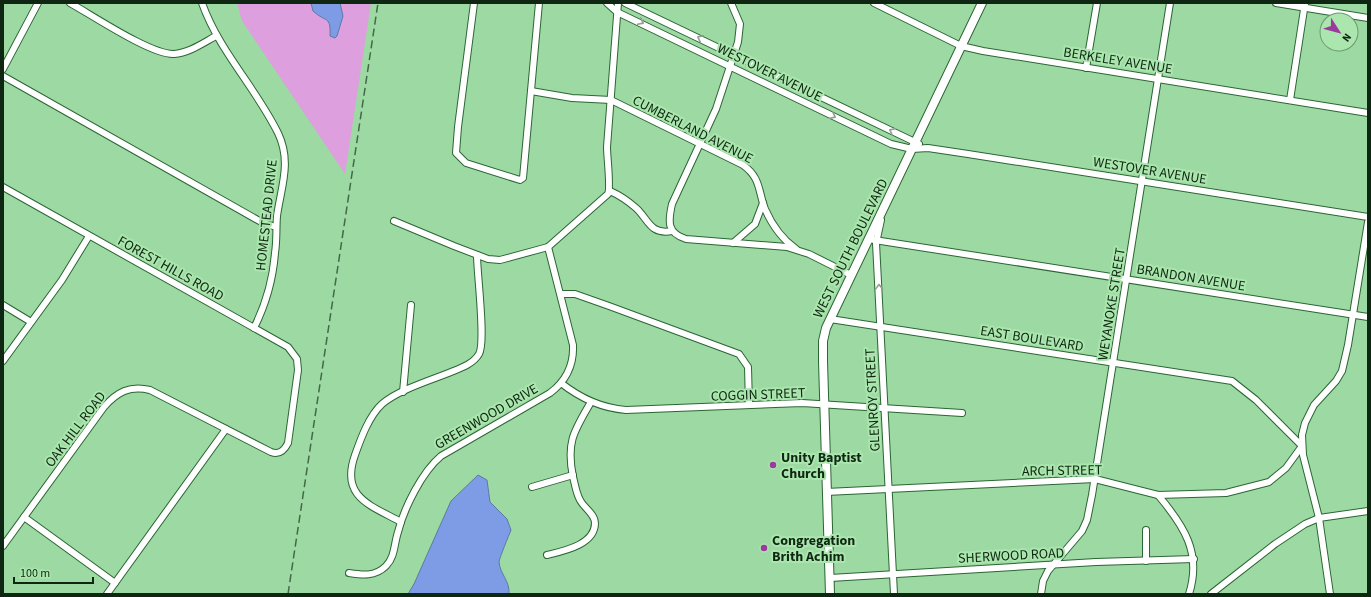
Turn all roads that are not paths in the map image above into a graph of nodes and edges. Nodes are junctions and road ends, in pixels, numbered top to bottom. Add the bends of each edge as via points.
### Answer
1 (38, 3) edge
2 (70, 3) edge
3 (202, 3) edge
4 (474, 3) edge
5 (539, 3) edge
6 (606, 3) edge
7 (611, 3) edge
8 (618, 3) edge
9 (625, 3) edge
10 (731, 3) edge
11 (874, 3) edge
12 (982, 3) edge
13 (1097, 3) edge
14 (1170, 3) edge
15 (1276, 3) edge
16 (1304, 5) edge
17 (618, 12) junction
18 (1368, 18) edge
19 (680, 28) junction
20 (216, 36) junction
21 (675, 39) junction
22 (961, 46) junction
23 (734, 54) junction
24 (730, 65) junction
25 (1086, 68) junction
26 (3, 69) edge
27 (3, 76) edge
28 (1158, 79) junction
29 (795, 84) junction
30 (531, 91) junction
31 (789, 94) junction
32 (611, 100) junction
33 (1290, 100) junction
34 (1368, 112) edge
35 (699, 144) junction
36 (914, 145) junction
37 (1142, 181) junction
38 (3, 187) edge
39 (610, 190) junction
40 (763, 203) junction
41 (1368, 217) edge
42 (394, 221) dead end
43 (1368, 222) edge
44 (276, 227) junction
45 (672, 231) junction
46 (89, 236) junction
47 (872, 239) junction
48 (733, 243) junction
49 (548, 247) junction
50 (799, 251) junction
51 (477, 254) junction
52 (851, 275) junction
53 (1127, 279) junction
54 (561, 294) junction
55 (3, 305) edge
56 (411, 305) dead end
57 (1353, 315) junction
58 (1368, 317) edge
59 (830, 319) junction
60 (31, 322) junction
61 (881, 326) junction
62 (254, 328) junction
63 (3, 361) edge
64 (1114, 363) junction
65 (561, 383) junction
66 (404, 392) junction
67 (591, 402) junction
68 (824, 404) junction
69 (749, 405) junction
70 (885, 408) junction
71 (962, 412) dead end
72 (226, 429) junction
73 (258, 446) joint
74 (1302, 446) junction
75 (573, 475) junction
76 (1095, 479) junction
77 (532, 487) dead end
78 (889, 489) junction
79 (826, 492) junction
80 (1158, 495) junction
81 (1368, 511) edge
82 (24, 517) junction
83 (1319, 518) junction
84 (401, 522) junction
85 (1146, 530) dead end
86 (3, 546) edge
87 (547, 555) dead end
88 (1194, 559) junction
89 (1146, 561) junction
90 (1053, 565) junction
91 (349, 573) dead end
92 (893, 573) junction
93 (830, 578) junction
94 (115, 583) junction
95 (108, 594) edge
96 (830, 594) edge
97 (894, 594) edge
98 (1041, 594) edge
99 (1189, 594) edge
100 (1211, 594) edge
101 (1330, 594) edge

1 - 26 street
2 - 20 street via 139,42 164,53 175,54 191,49
3 - 20 street, HOMESTEAD DRIVE
4 - 30 street via 456,153 466,164 522,180
5 - 30 street
6 - 7 street, WESTOVER AVENUE
6 - 17 street, WESTOVER AVENUE
8 - 17 street
9 - 19 street, WESTOVER AVENUE
10 - 23 street via 740,24
11 - 22 street, BERKELEY AVENUE
12 - 22 street, WEST SOUTH BOULEVARD
13 - 25 street
14 - 28 street, WEYANOKE STREET
15 - 16 street
16 - 18 street
16 - 33 street
17 -> 21 street, WESTOVER AVENUE
17 - 32 street
19 - 21 street
23 -> 19 street, WESTOVER AVENUE
20 - 44 street, HOMESTEAD DRIVE via 278,132 285,150 286,169
21 - 24 street, WESTOVER AVENUE
22 - 25 street, BERKELEY AVENUE
22 - 36 street, WEST SOUTH BOULEVARD
23 - 24 street
23 - 29 street, WESTOVER AVENUE
24 - 31 street, WESTOVER AVENUE
24 - 35 street via 716,109
25 - 28 street, BERKELEY AVENUE
27 - 44 street via 263,224
28 - 33 street, BERKELEY AVENUE
28 - 37 street, WEYANOKE STREET
29 - 31 street
36 -> 29 street, WESTOVER AVENUE
30 - 32 street, CUMBERLAND AVENUE via 572,98
31 -> 36 street, WESTOVER AVENUE via 886,141
32 - 35 street, CUMBERLAND AVENUE
32 - 39 street via 607,163
33 - 34 street, BERKELEY AVENUE
35 - 40 street, CUMBERLAND AVENUE via 749,170 755,176
35 - 45 street via 672,204
36 - 37 street, WESTOVER AVENUE
36 - 47 street, WEST SOUTH BOULEVARD via 884,206
37 - 41 street, WESTOVER AVENUE
37 - 53 street, WEYANOKE STREET
38 - 46 street, FOREST HILLS ROAD
39 - 45 street via 636,208 659,232
39 - 49 street
40 - 48 street via 755,224
40 - 50 street, CUMBERLAND AVENUE via 778,231
42 - 51 street
43 - 57 street
44 - 62 street, HOMESTEAD DRIVE via 272,278
45 - 48 street via 686,239
46 - 60 street via 62,280
46 - 62 street, FOREST HILLS ROAD
47 - 52 street, WEST SOUTH BOULEVARD
47 - 53 street, BRANDON AVENUE
61 -> 47 street, GLENROY STREET
48 - 50 street via 777,246
49 - 51 street via 500,260
49 - 54 street, GREENWOOD DRIVE
50 - 52 street
51 - 66 street via 482,342 480,352 472,362
52 - 59 street, WEST SOUTH BOULEVARD
53 - 57 street, BRANDON AVENUE
53 - 64 street, WEYANOKE STREET
54 - 65 street, GREENWOOD DRIVE via 573,352 569,373
54 - 69 street via 575,294 739,354 748,367
55 - 60 street
56 - 66 street
57 - 58 street, BRANDON AVENUE
57 - 74 street via 1342,370 1310,413 1303,431
59 - 61 street, EAST BOULEVARD
59 - 68 street, WEST SOUTH BOULEVARD via 823,341
60 - 63 street
61 - 64 street, EAST BOULEVARD
61 - 70 street, GLENROY STREET
62 - 73 street, FOREST HILLS ROAD via 288,347 294,354 298,370 286,447 282,452 274,453
64 - 74 street, EAST BOULEVARD via 1232,381 1256,400
64 - 76 street, WEYANOKE STREET
65 - 67 street, COGGIN STREET
65 - 84 street, GREENWOOD DRIVE via 550,393 434,461 425,473
66 - 84 street via 388,400 375,413 356,452 350,471 352,488 358,497
67 - 69 street, COGGIN STREET via 626,410
67 - 75 street via 576,427 571,443 569,456
68 - 69 street, COGGIN STREET
68 - 70 street, COGGIN STREET
68 - 79 street, WEST SOUTH BOULEVARD
70 - 71 street, COGGIN STREET
70 - 78 street, GLENROY STREET
72 - 73 street, OAK HILL ROAD
72 - 82 street, OAK HILL ROAD via 150,390 136,388 123,391 110,399
72 - 94 street
74 - 80 street, ARCH STREET via 1286,468 1269,482 1259,486 1209,494
74 - 83 street
75 - 77 street
75 - 87 street via 579,498 594,518 594,529 577,545
76 - 78 street, ARCH STREET
76 - 80 street, ARCH STREET
76 - 90 street, WEYANOKE STREET via 1087,520 1082,530
78 - 79 street, ARCH STREET
78 - 92 street, GLENROY STREET
79 - 93 street, WEST SOUTH BOULEVARD
80 - 88 street via 1184,532
81 - 83 street
82 - 86 street, OAK HILL ROAD
82 - 94 street
83 - 100 street via 1293,531
83 - 101 street
84 - 91 street, GREENWOOD DRIVE via 392,556 386,566 370,575
85 - 89 street
88 - 89 street, SHERWOOD ROAD
88 - 99 street via 1194,575
89 - 90 street, SHERWOOD ROAD
90 - 92 street, SHERWOOD ROAD
90 - 98 street, WEYANOKE STREET via 1045,575
92 - 93 street, SHERWOOD ROAD
92 - 97 street, GLENROY STREET
93 - 96 street, WEST SOUTH BOULEVARD
94 - 95 street

